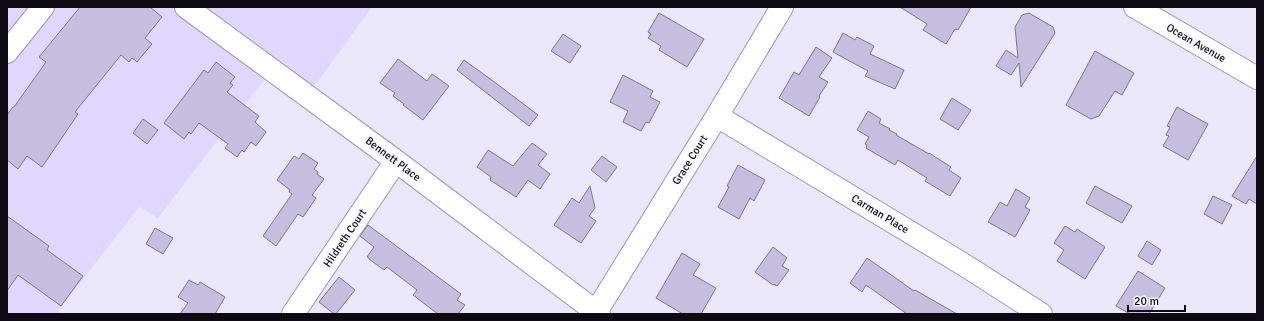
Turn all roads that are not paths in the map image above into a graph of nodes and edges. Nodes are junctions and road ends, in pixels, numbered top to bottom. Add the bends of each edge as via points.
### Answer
1 (43, 7) edge
2 (186, 7) edge
3 (782, 7) edge
4 (1134, 7) edge
5 (7, 52) edge
6 (1257, 78) edge
7 (717, 116) junction
8 (396, 161) junction
9 (597, 313) edge
10 (293, 314) edge
11 (1041, 314) edge

1 - 5 street
2 - 8 street, Bennett Place
3 - 7 street, Grace Court
4 - 6 street, Ocean Avenue
7 - 9 street, Grace Court
7 - 11 street, Carman Place
8 - 9 street, Bennett Place
8 - 10 street, Hildreth Court

